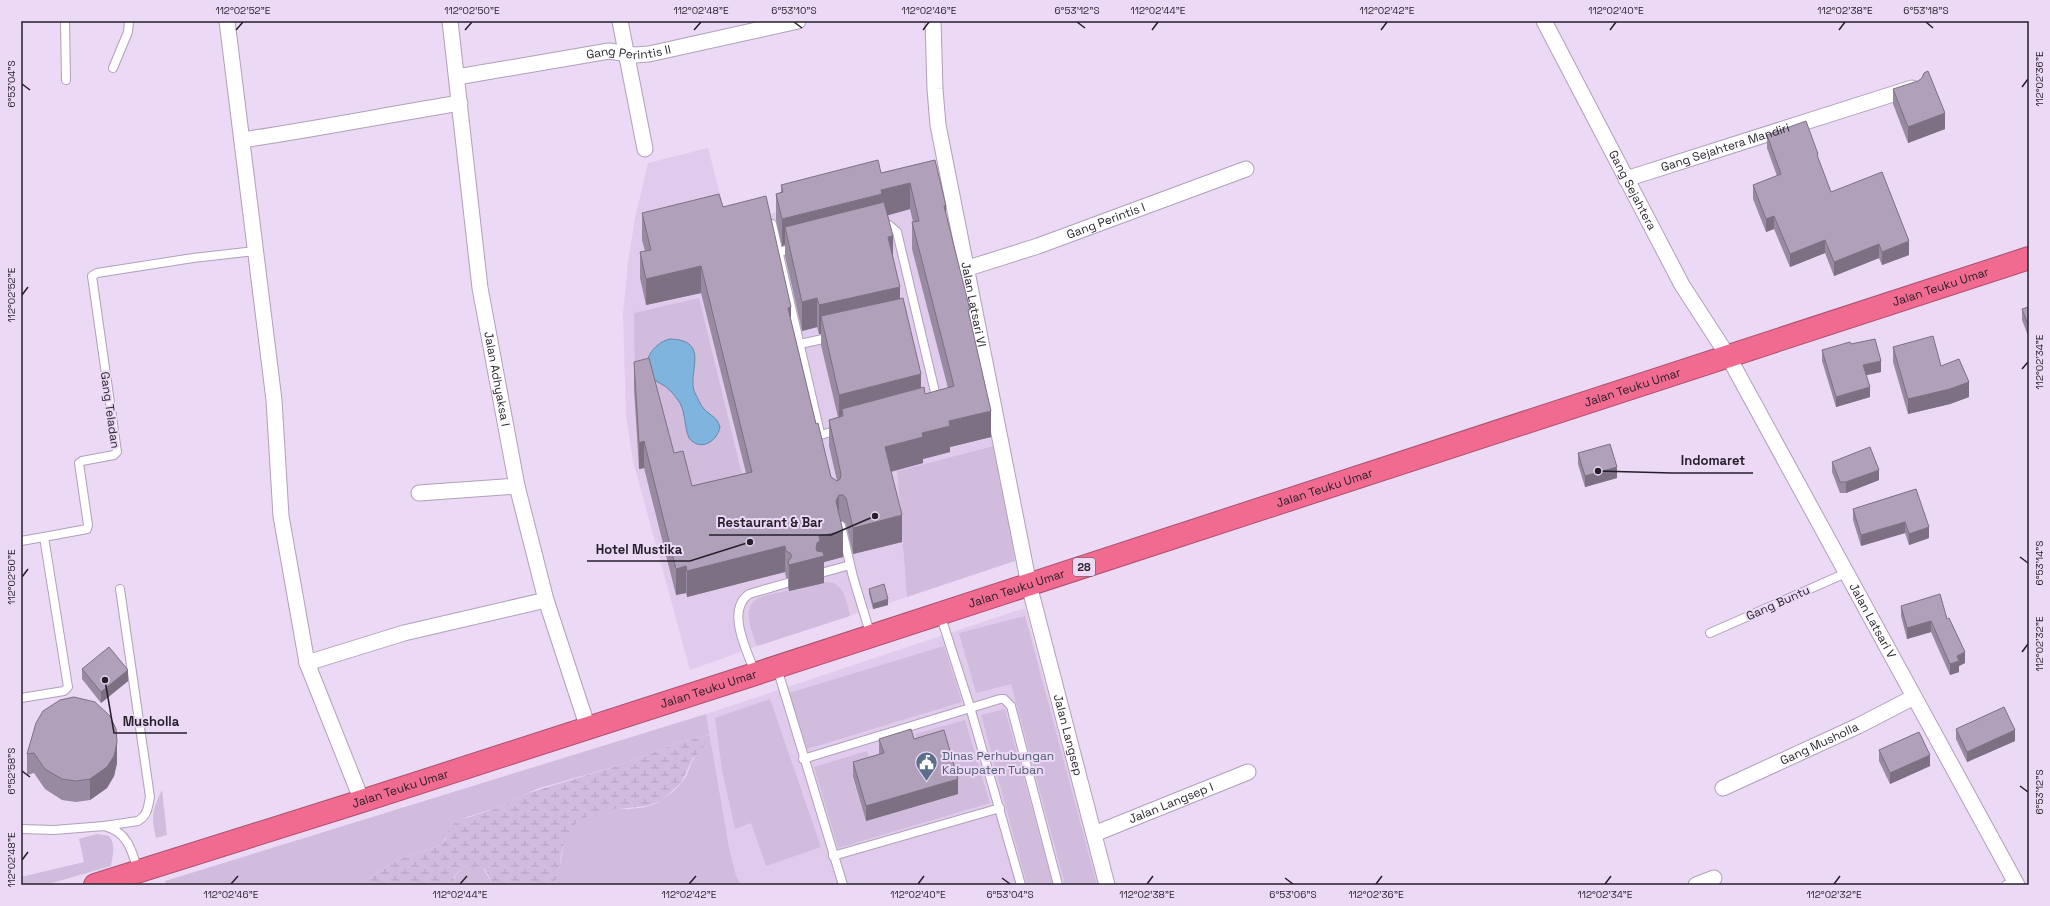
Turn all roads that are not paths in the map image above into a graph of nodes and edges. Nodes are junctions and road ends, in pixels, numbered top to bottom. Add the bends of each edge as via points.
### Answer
1 (65, 21) edge
2 (129, 21) edge
3 (227, 21) edge
4 (450, 21) edge
5 (620, 21) edge
6 (798, 21) edge
7 (933, 21) edge
8 (1544, 21) edge
9 (626, 53) junction
10 (114, 68) dead end
11 (457, 77) junction
12 (66, 80) dead end
13 (1915, 88) edge
14 (460, 103) junction
15 (242, 140) junction
16 (645, 149) dead end
17 (1246, 169) dead end
18 (1626, 179) junction
19 (771, 222) edge
20 (869, 229) edge
21 (801, 246) edge
22 (254, 251) junction
23 (779, 252) junction
24 (2029, 258) edge
25 (965, 269) junction
26 (844, 334) edge
27 (800, 344) junction
28 (1728, 356) junction
29 (927, 407) edge
30 (851, 427) edge
31 (517, 486) junction
32 (419, 493) dead end
33 (842, 526) edge
34 (44, 537) junction
35 (21, 541) edge
36 (850, 565) junction
37 (821, 573) edge
38 (1846, 573) junction
39 (787, 582) dead end
40 (1029, 585) junction
41 (120, 589) dead end
42 (546, 600) junction
43 (940, 614) junction
44 (1710, 633) dead end
45 (871, 636) junction
46 (307, 663) junction
47 (776, 667) junction
48 (756, 674) junction
49 (1914, 697) junction
50 (21, 698) edge
51 (970, 707) junction
52 (588, 728) junction
53 (803, 758) junction
54 (1248, 772) dead end
55 (1723, 788) dead end
56 (362, 801) junction
57 (1000, 808) junction
58 (104, 826) junction
59 (21, 829) edge
60 (1094, 834) junction
61 (833, 856) junction
62 (138, 871) junction
63 (1714, 878) dead end
64 (2013, 884) edge
65 (95, 885) edge
66 (843, 885) edge
67 (1021, 885) edge
68 (1058, 885) edge
69 (1107, 885) edge
70 (1696, 885) edge

1 - 12 lane
2 - 10 lane via 128,32
3 - 15 street
4 - 11 street, Jalan Adhyaksa I
5 - 9 street
6 - 9 street, Gang Perintis II via 649,54
7 - 25 street, Jalan Latsari VI via 938,125
8 - 18 street, Gang Sejahtera
9 - 11 street, Gang Perintis II via 609,52
9 - 16 street
11 - 14 street, Jalan Adhyaksa I
13 - 18 street, Gang Sejahtera Mandiri
14 - 15 street
14 - 31 street, Jalan Adhyaksa I via 480,288
15 - 22 street
17 - 25 street, Gang Perintis I via 1038,246
18 - 28 street, Gang Sejahtera via 1682,285
19 - 23 lane
20 - 29 lane via 889,225 897,232 914,319 935,392 935,399
21 - 23 lane
22 - 34 lane, Gang Teladan via 132,266 92,276 117,452 114,455 79,463 88,528
22 - 46 street via 274,400 281,516
23 - 27 lane
24 - 28 highway, Jalan Teuku Umar / 28
25 - 40 street, Jalan Latsari VI
26 - 27 lane
27 - 30 lane via 821,438
28 - 38 street, Jalan Latsari V
28 - 40 highway, Jalan Teuku Umar / 28
31 - 32 street
31 - 42 street, Jalan Adhyaksa I
33 - 36 lane
34 - 35 lane
34 - 50 lane via 68,687 64,691
36 - 37 lane
36 - 45 lane
38 - 44 lane, Gang Buntu
38 - 49 street, Jalan Latsari V
39 - 48 lane via 749,594 740,605 740,626
40 - 43 highway, Jalan Teuku Umar / 28
40 - 60 street, Jalan Langsep
41 - 58 lane via 150,798 142,819
42 - 46 street via 404,633
42 - 52 street, Jalan Adhyaksa I
43 - 45 highway, Jalan Teuku Umar / 28
43 - 51 lane
45 - 47 highway, Jalan Teuku Umar / 28
46 - 56 street
47 - 48 highway, Jalan Teuku Umar / 28
47 - 53 lane
48 - 52 highway, Jalan Teuku Umar / 28
49 - 55 street, Gang Musholla via 1840,735
49 - 64 street, Jalan Latsari V
51 - 53 lane
51 - 57 lane
51 - 68 lane via 1000,698 1011,706
52 - 56 highway, Jalan Teuku Umar / 28
53 - 61 lane
54 - 60 street, Jalan Langsep I
56 - 62 highway, Jalan Teuku Umar / 28
57 - 61 lane
57 - 67 lane
58 - 59 lane via 77,830
58 - 62 lane via 117,831 128,841
60 - 69 street, Jalan Langsep
61 - 66 lane
62 - 65 highway, Jalan Teuku Umar / 28
63 - 70 street

